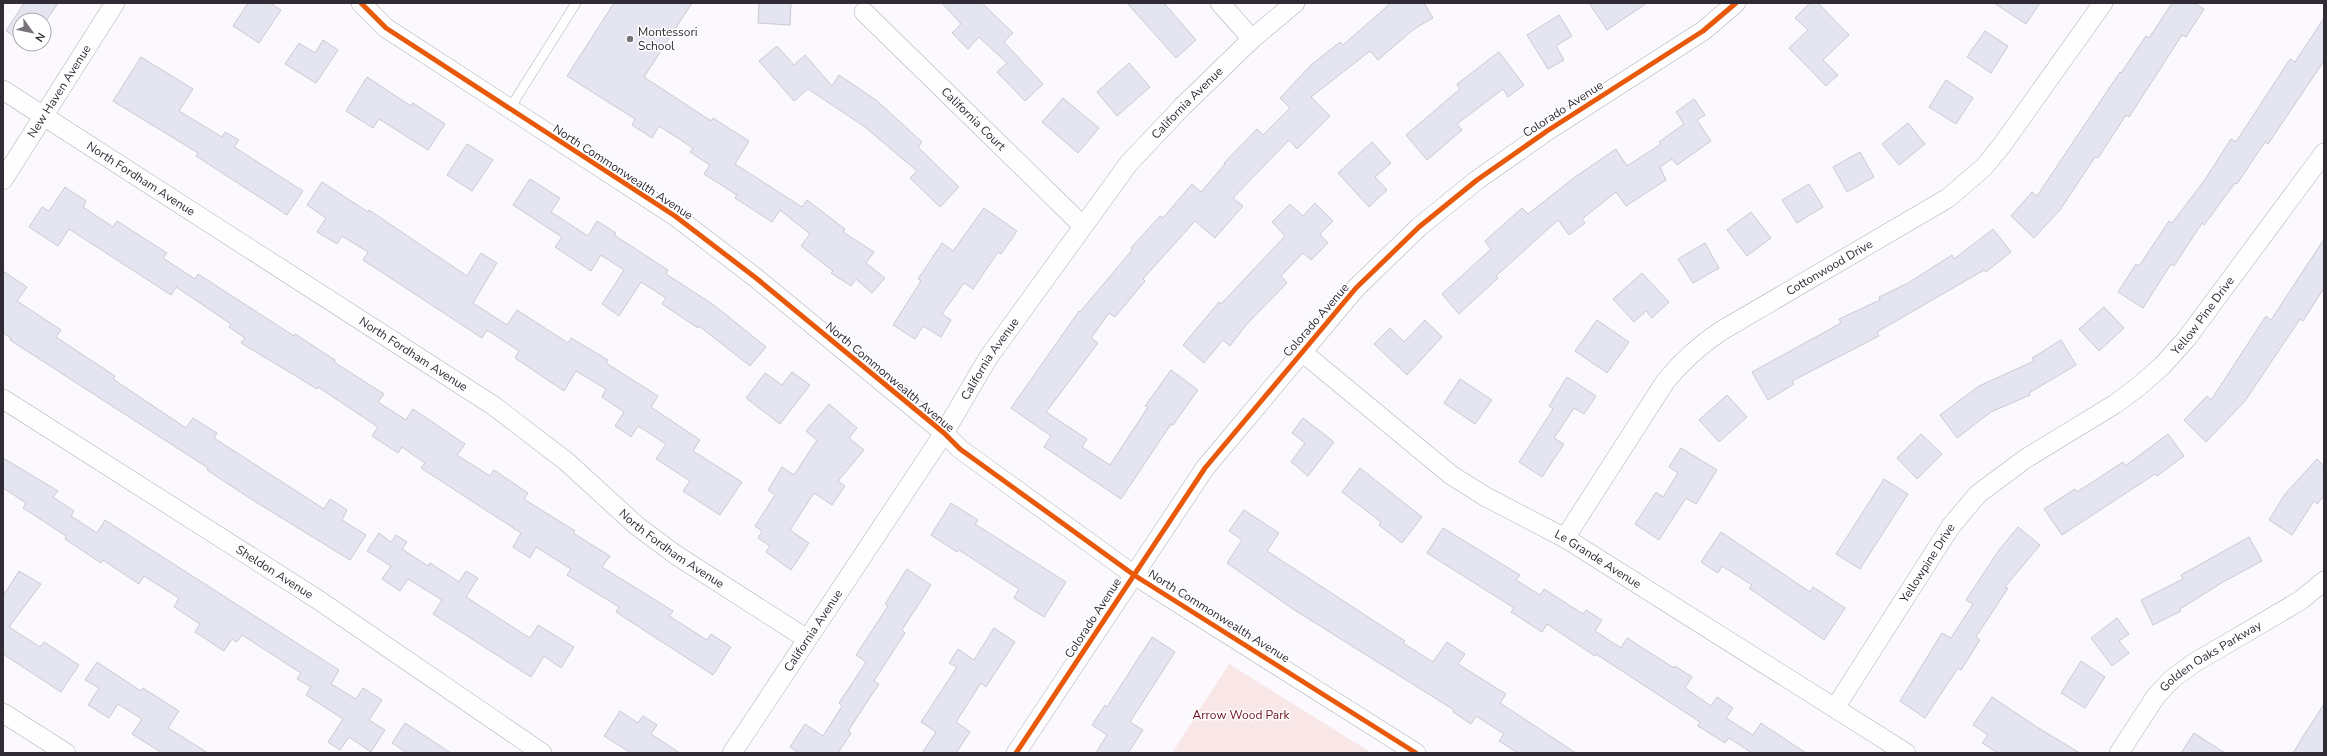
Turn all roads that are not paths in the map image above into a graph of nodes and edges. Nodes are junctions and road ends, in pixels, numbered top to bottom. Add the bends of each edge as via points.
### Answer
1 (116, 3) edge
2 (361, 3) edge
3 (576, 3) edge
4 (1220, 3) edge
5 (1295, 3) edge
6 (1736, 3) edge
7 (2103, 3) edge
8 (864, 12) dead end
9 (1252, 39) junction
10 (3, 90) edge
11 (510, 108) junction
12 (43, 116) junction
13 (2324, 153) edge
14 (3, 180) edge
15 (1082, 226) junction
16 (1301, 351) junction
17 (3, 399) edge
18 (944, 433) junction
19 (2049, 445) joint
20 (1565, 538) junction
21 (1134, 575) junction
22 (2324, 581) edge
23 (807, 640) junction
24 (1835, 708) junction
25 (3, 713) edge
26 (66, 753) edge
27 (542, 753) edge
28 (732, 753) edge
29 (1016, 753) edge
30 (1416, 753) edge
31 (1906, 753) edge
32 (2119, 753) edge

1 - 12 street, New Haven Avenue
2 - 11 street, North Commonwealth Avenue via 386,28
3 - 11 lane
4 - 9 street
5 - 9 street, California Avenue
6 - 16 street, Colorado Avenue via 1703,31 1547,130 1477,180 1431,217 1356,288
7 - 20 street, Cottonwood Drive via 2002,145 1967,184 1948,198 1721,331 1682,360 1665,382
8 - 15 street, California Court
9 - 15 street, California Avenue via 1129,163
10 - 12 street, North Fordham Avenue
11 - 18 street, North Commonwealth Avenue via 582,158 675,216 756,278
12 - 14 street, New Haven Avenue
12 - 23 street, North Fordham Avenue via 494,406 567,462 637,526 676,555
13 - 19 street, Yellow Pine Drive via 2187,338 2162,366 2115,404
15 - 18 street, California Avenue via 988,358
16 - 20 street, Le Grande Avenue via 1451,475 1486,497
16 - 21 street, Colorado Avenue via 1205,468
17 - 27 street, Sheldon Avenue via 317,599
18 - 21 street, North Commonwealth Avenue via 960,449
18 - 23 street, California Avenue
19 - 24 street, Yellowpine Drive via 1999,477 1978,494 1951,526
20 - 24 street, Le Grande Avenue
21 - 29 street, Colorado Avenue
21 - 30 street, North Commonwealth Avenue
22 - 32 street, Golden Oaks Parkway via 2301,600 2194,663 2172,679 2156,696
23 - 28 street, California Avenue
24 - 31 street, Le Grande Avenue
25 - 26 street

